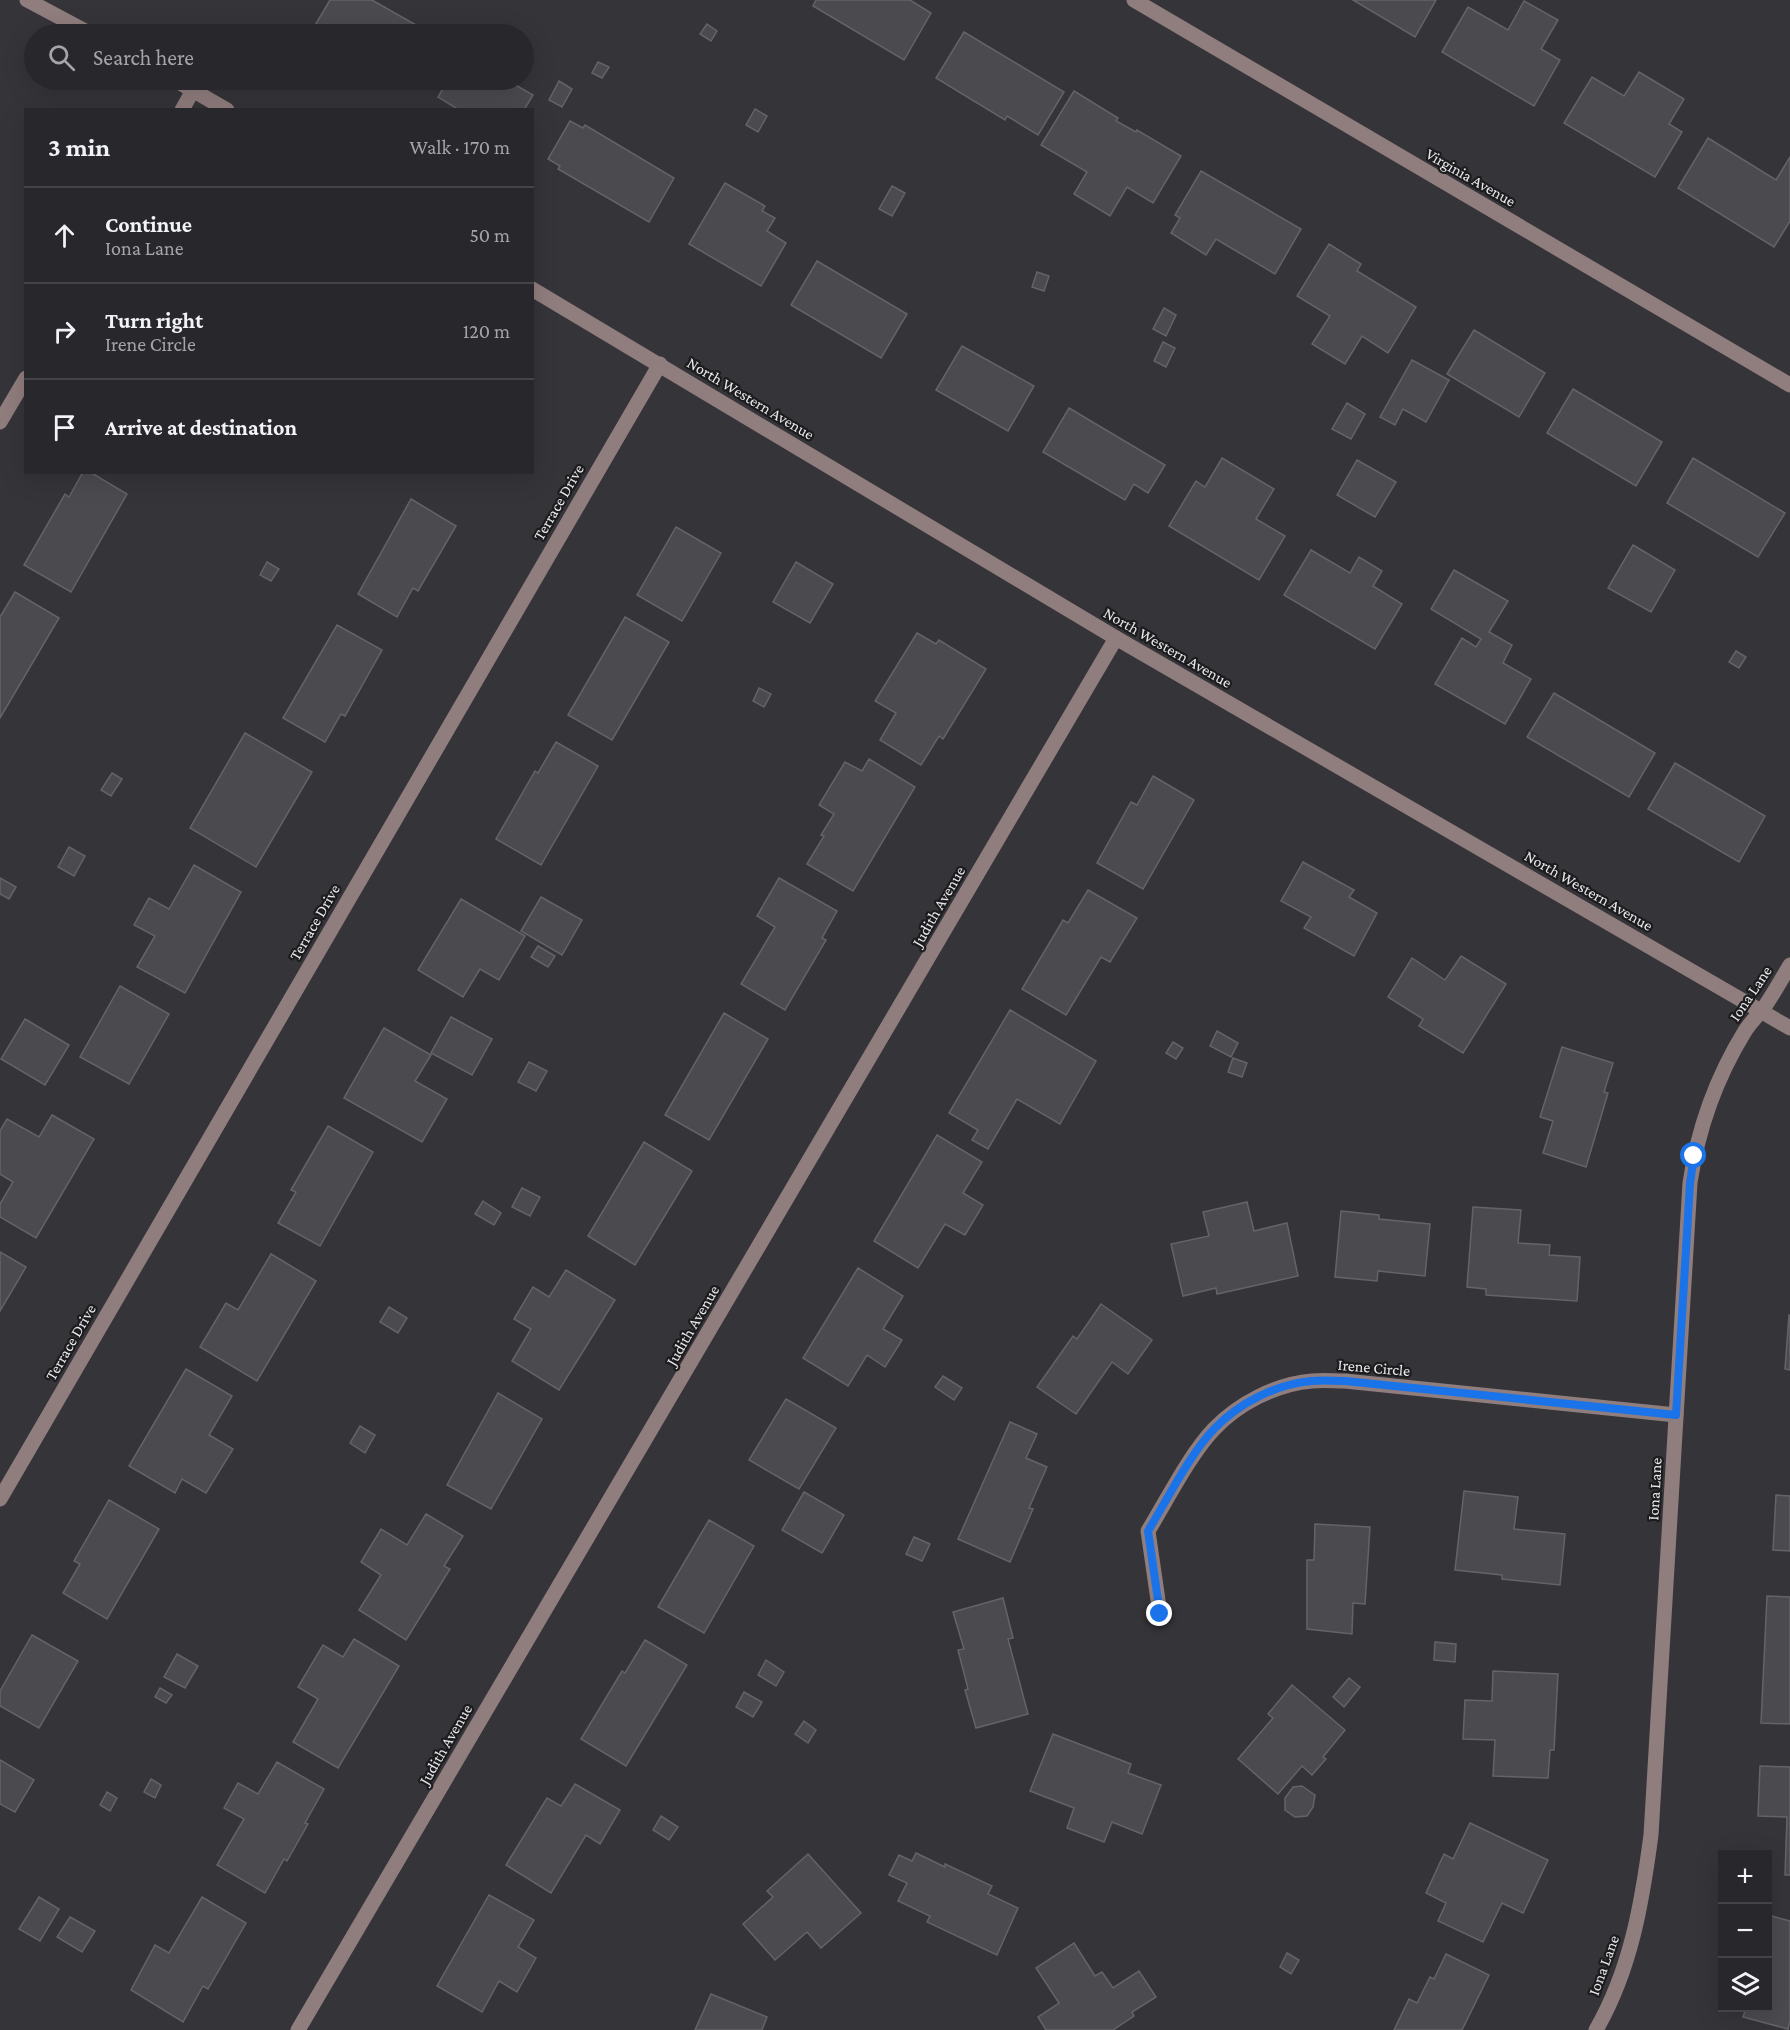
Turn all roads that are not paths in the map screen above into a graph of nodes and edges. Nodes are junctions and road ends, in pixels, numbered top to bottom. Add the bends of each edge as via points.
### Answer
1 (27, 0) edge
2 (1134, 0) edge
3 (72, 24) edge
4 (193, 90) joint
5 (183, 108) edge
6 (224, 108) edge
7 (534, 290) edge
8 (660, 364) junction
9 (24, 381) edge
10 (1790, 385) edge
11 (0, 422) edge
12 (1116, 638) junction
13 (1790, 965) edge
14 (1761, 1011) junction
15 (1790, 1028) edge
16 (1676, 1415) junction
17 (0, 1499) edge
18 (1160, 1614) dead end
19 (298, 2030) edge
20 (1596, 2030) edge

1 - 3 street
2 - 10 street, Virginia Avenue
4 - 5 street
4 - 6 street
7 - 8 street, North Western Avenue
8 - 12 street, North Western Avenue
8 - 17 street, Terrace Drive
9 - 11 street
12 - 14 street, North Western Avenue
12 - 19 street, Judith Avenue
13 - 14 street, Iona Lane
14 - 15 street, North Western Avenue
14 - 16 street, Iona Lane via 1718,1081 1694,1156
16 - 18 street, Irene Circle via 1345,1381 1312,1381 1275,1389 1243,1405 1214,1430 1148,1531
16 - 20 street, Iona Lane via 1651,1835 1642,1902 1625,1967

